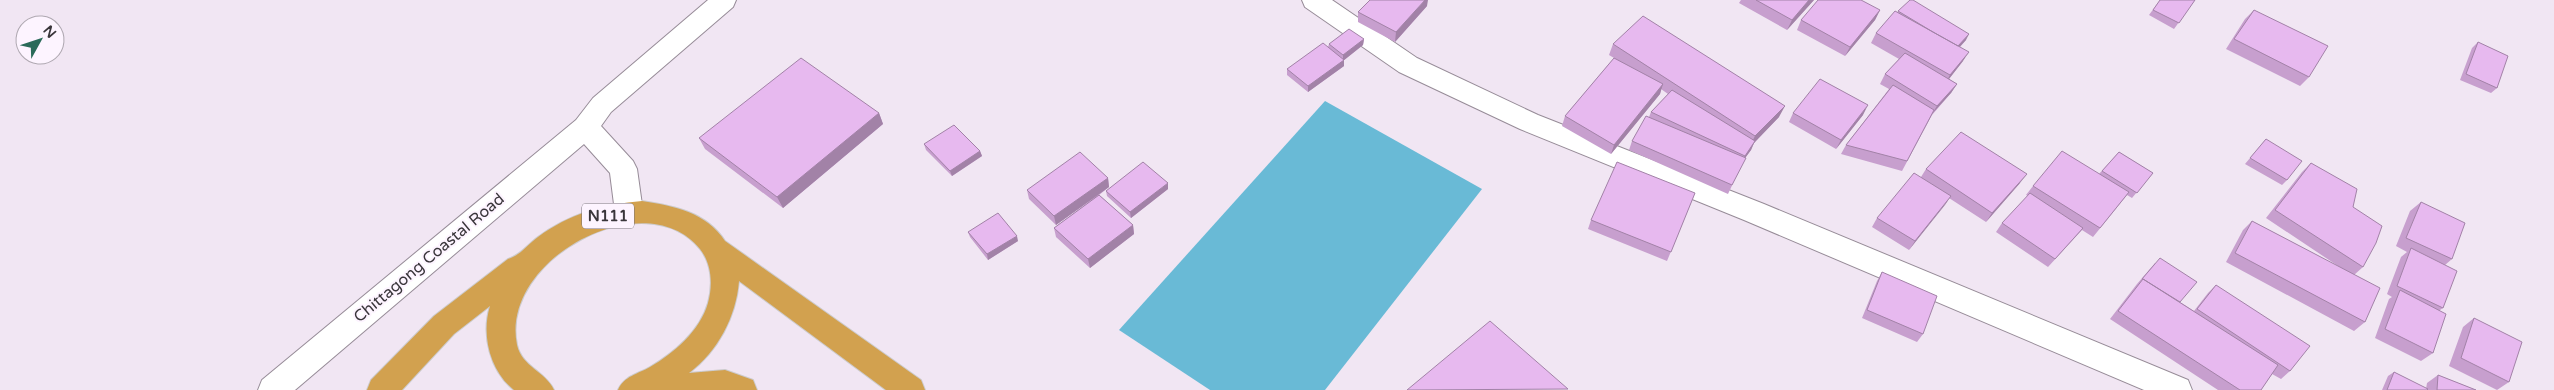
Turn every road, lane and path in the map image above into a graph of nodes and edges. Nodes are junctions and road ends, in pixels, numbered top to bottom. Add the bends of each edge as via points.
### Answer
1 (724, 0) edge
2 (1314, 0) edge
3 (585, 127) junction
4 (629, 212) junction
5 (552, 242) junction
6 (718, 250) junction
7 (273, 390) edge
8 (382, 390) edge
9 (539, 390) edge
10 (633, 390) edge
11 (661, 390) edge
12 (742, 390) edge
13 (910, 390) edge
14 (2177, 390) edge

1 - 3 street, Chittagong Coastal Road via 602,105
2 - 14 street via 1408,65 1529,122 1754,212
3 - 4 street via 623,169
3 - 7 street, Chittagong Coastal Road
4 - 5 highway, N111 via 576,227
4 - 6 highway, N111 via 657,213 682,220 703,232
5 - 8 highway, N111 via 444,325
5 - 9 highway, N111 via 526,266 509,293 500,322 503,350 517,374
6 - 10 highway, N111 via 725,276 722,304 710,332 688,358 658,380
6 - 13 highway, N111
11 - 12 highway via 725,383

